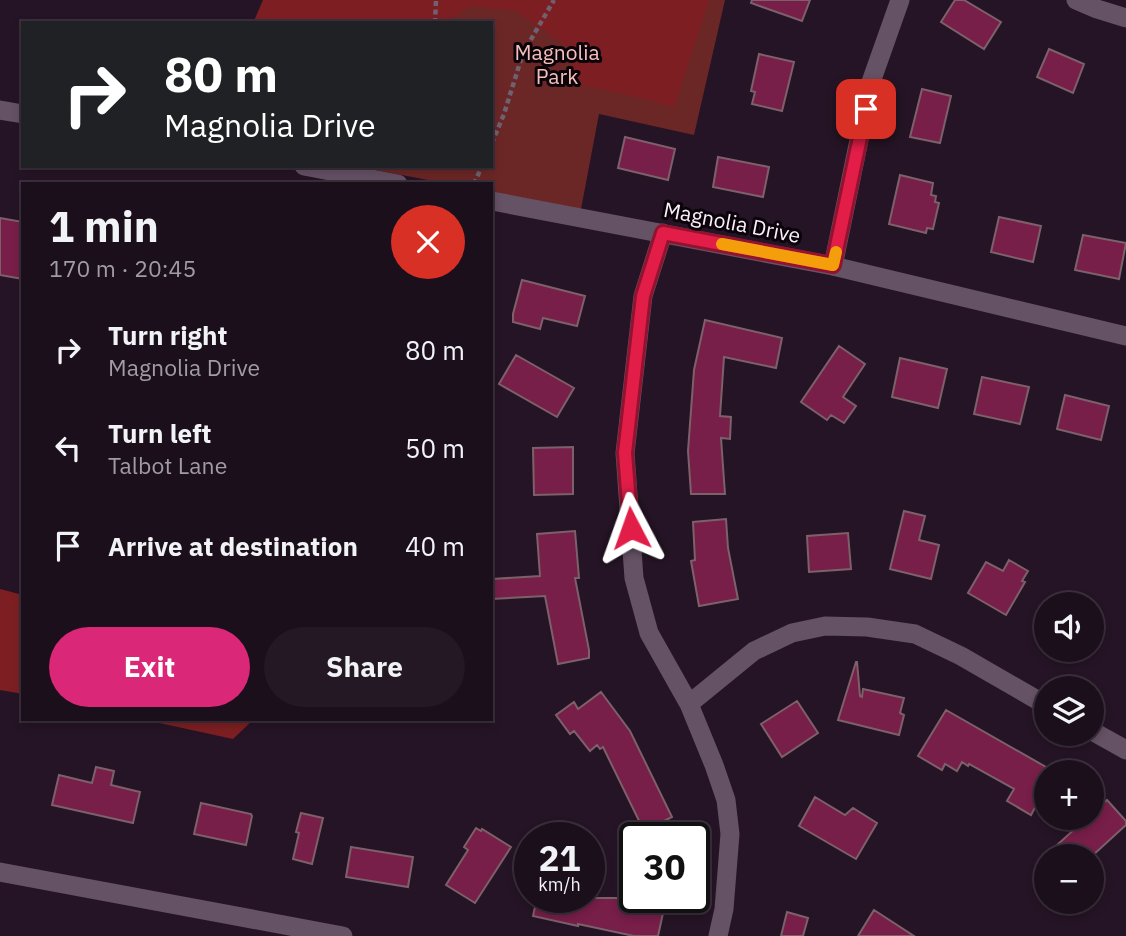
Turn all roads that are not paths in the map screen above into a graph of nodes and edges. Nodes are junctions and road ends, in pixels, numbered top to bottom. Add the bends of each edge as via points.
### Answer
1 (900, 0) edge
2 (1076, 0) edge
3 (1126, 18) edge
4 (0, 110) edge
5 (21, 114) edge
6 (314, 168) edge
7 (388, 182) edge
8 (493, 201) edge
9 (663, 233) junction
10 (833, 265) junction
11 (1126, 336) edge
12 (1034, 698) edge
13 (689, 704) junction
14 (1104, 738) edge
15 (1126, 750) edge
16 (0, 872) edge
17 (342, 936) edge
18 (718, 936) edge

1 - 10 street via 871,82
2 - 3 street
4 - 5 street
6 - 7 street
8 - 9 street, Magnolia Drive
9 - 10 street, Magnolia Drive
9 - 13 street via 643,296 625,453 634,578 649,633
10 - 11 street, Magnolia Drive
12 - 13 street via 915,634 825,626 792,633 754,651
13 - 18 street via 726,800 730,834
14 - 15 street
16 - 17 street

